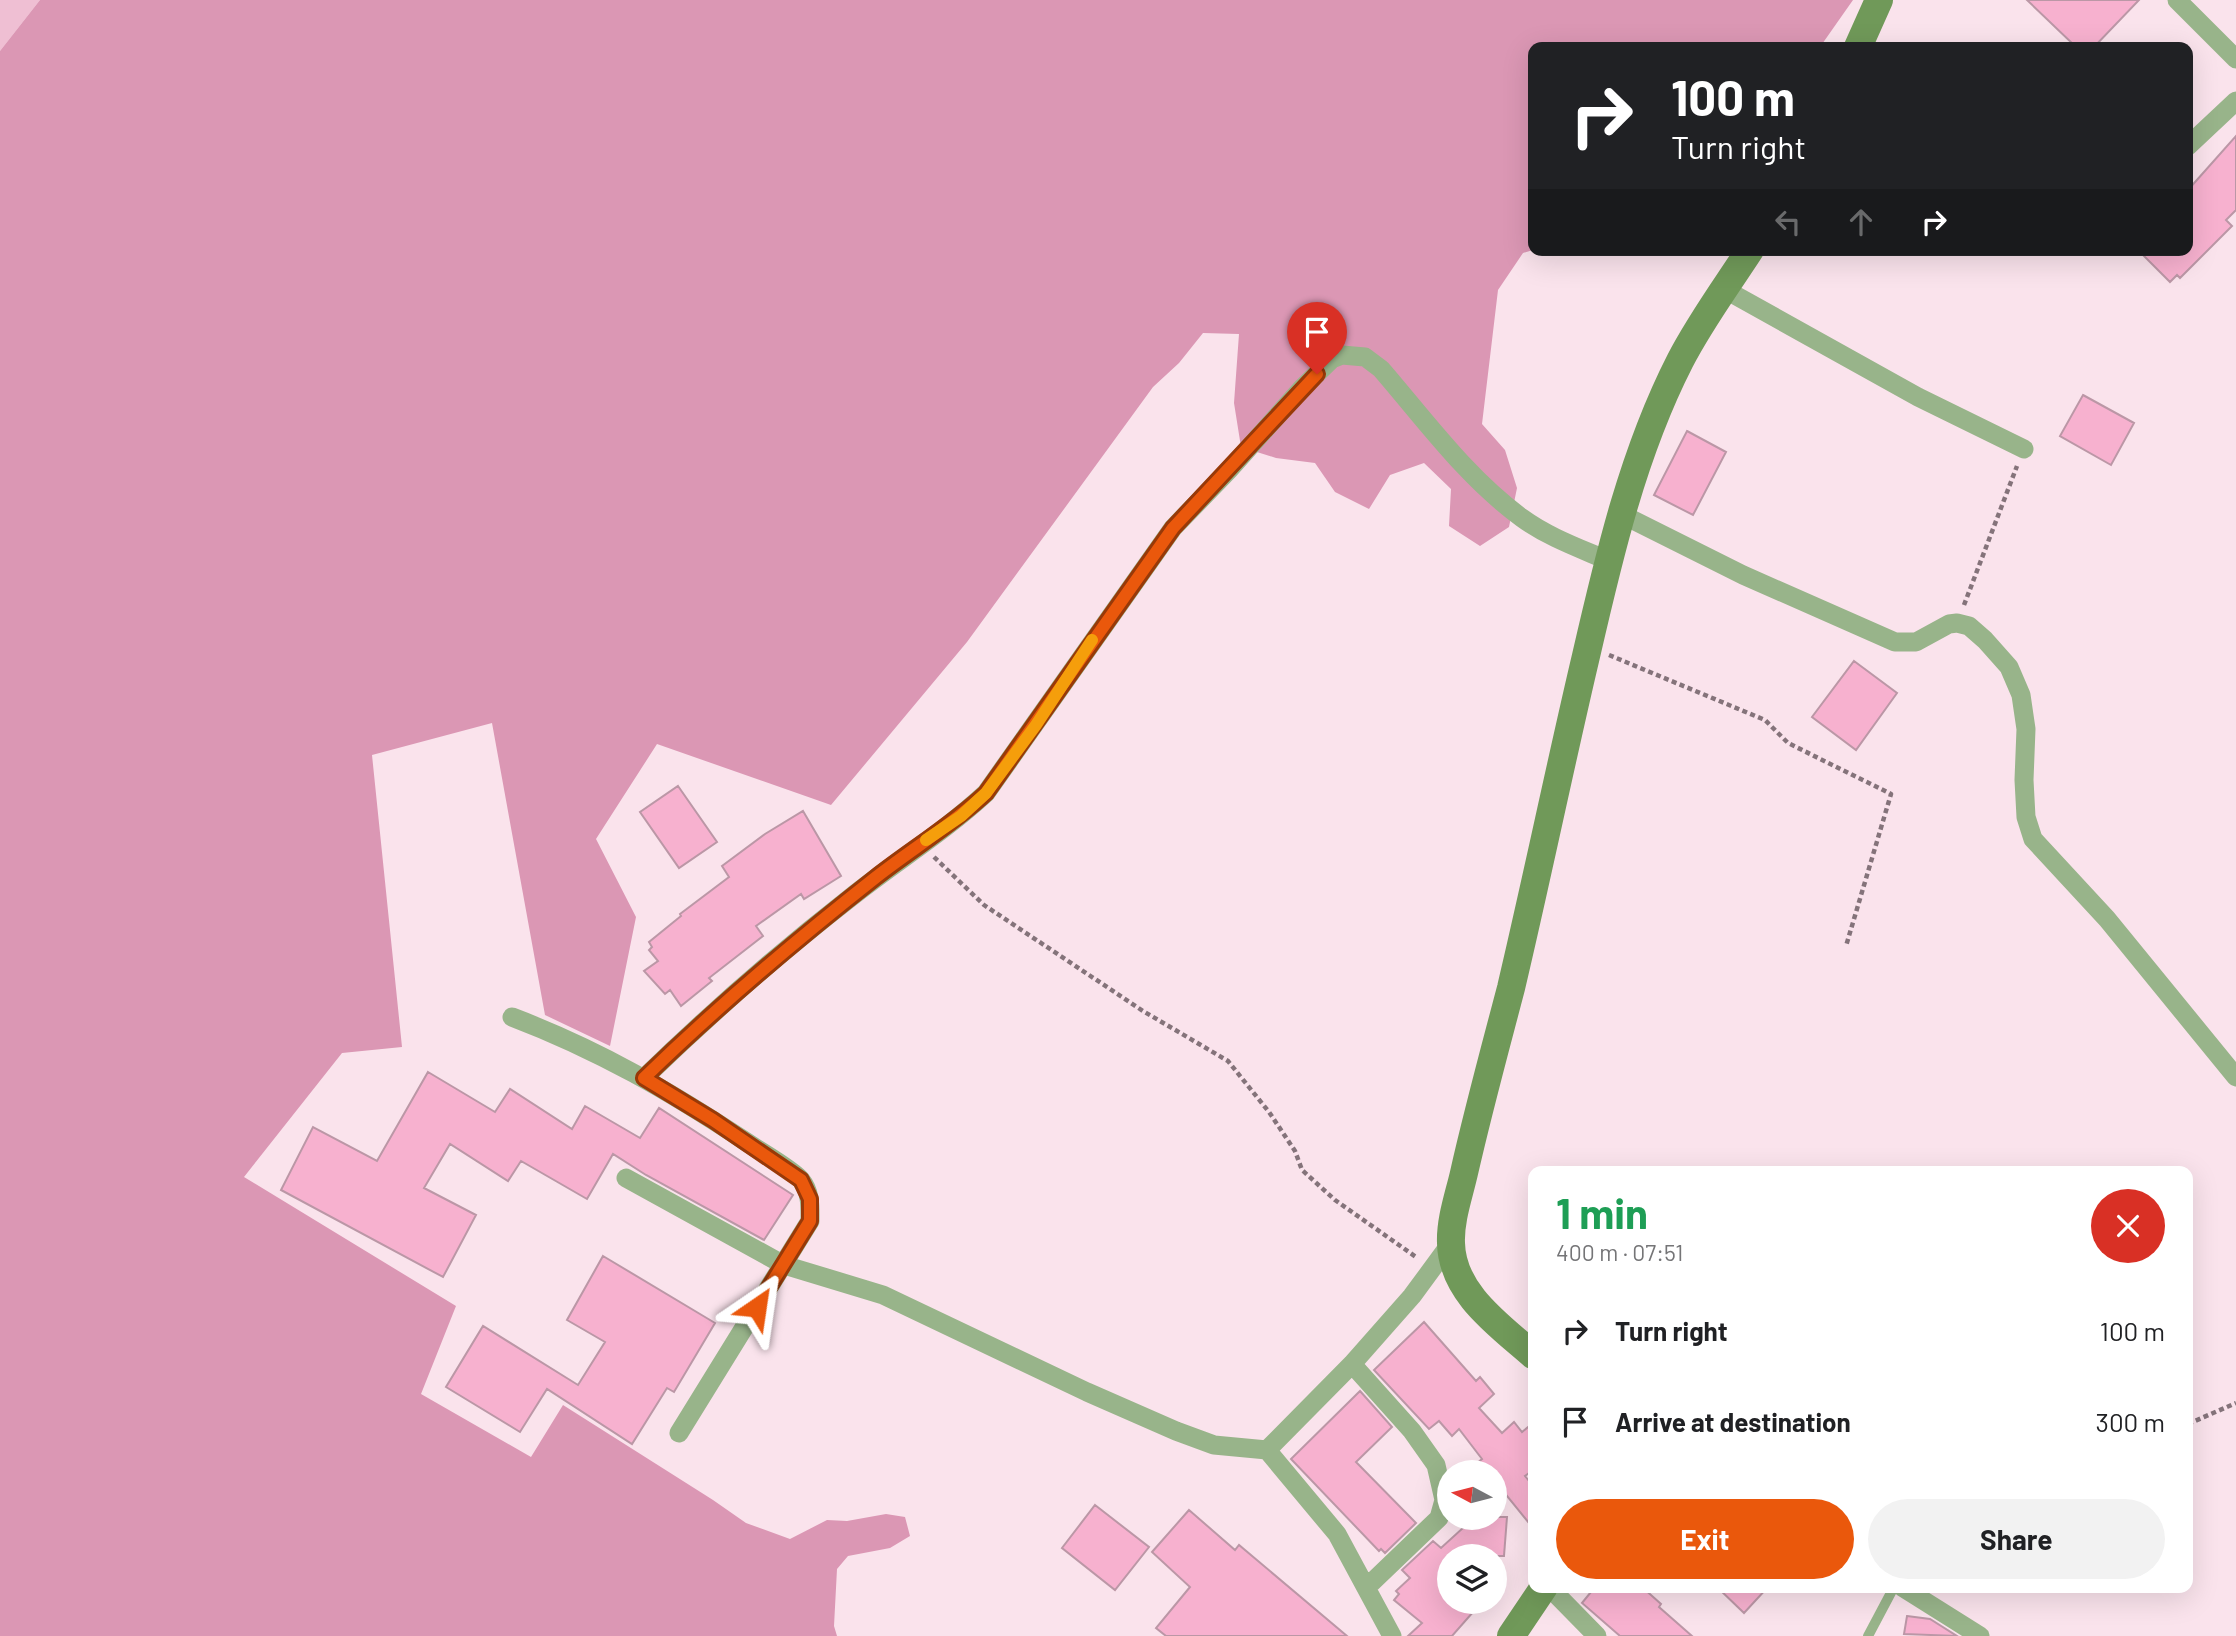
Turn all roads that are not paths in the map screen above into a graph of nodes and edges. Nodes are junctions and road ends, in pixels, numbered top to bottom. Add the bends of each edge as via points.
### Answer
1 (1880, 0) edge
2 (2177, 0) edge
3 (1860, 42) edge
4 (2236, 59) edge
5 (2236, 101) edge
6 (2193, 141) edge
7 (1745, 256) edge
8 (1724, 289) junction
9 (2024, 449) road end
10 (1621, 514) junction
11 (1609, 561) junction
12 (512, 1017) dead end
13 (2236, 1077) edge
14 (644, 1078) junction
15 (626, 1178) dead end
16 (1451, 1243) junction
17 (783, 1265) junction
18 (1528, 1350) edge
19 (1352, 1364) junction
20 (679, 1433) dead end
21 (1267, 1450) junction
22 (1367, 1587) junction
23 (1542, 1593) edge
24 (1552, 1593) edge
25 (1891, 1593) edge
26 (1912, 1593) edge
27 (1392, 1636) edge
28 (1511, 1636) edge
29 (1597, 1636) edge
30 (1868, 1636) edge
31 (1980, 1636) edge

1 - 3 street
2 - 4 street
5 - 6 street
7 - 8 street
8 - 9 street via 1919,397
8 - 10 street via 1679,363 1651,426
10 - 11 street
10 - 13 street via 1743,575 1895,642 1916,642 1949,624 1969,626 2009,667 2021,695 2026,729 2026,817 2033,839 2107,919
11 - 14 street via 1521,517 1478,480 1365,356 1332,359 1173,528 986,793 782,952
11 - 16 street
12 - 14 street via 569,1039
14 - 17 street via 801,1180 810,1199 810,1221
15 - 17 street
16 - 18 street via 1466,1290
16 - 19 street
17 - 20 street
17 - 21 street via 883,1295 1176,1431 1214,1445
19 - 21 street
19 - 22 street via 1437,1465 1444,1500 1439,1518
21 - 22 street via 1337,1534
22 - 27 street
23 - 28 street
24 - 29 street
25 - 30 lane
26 - 31 street

